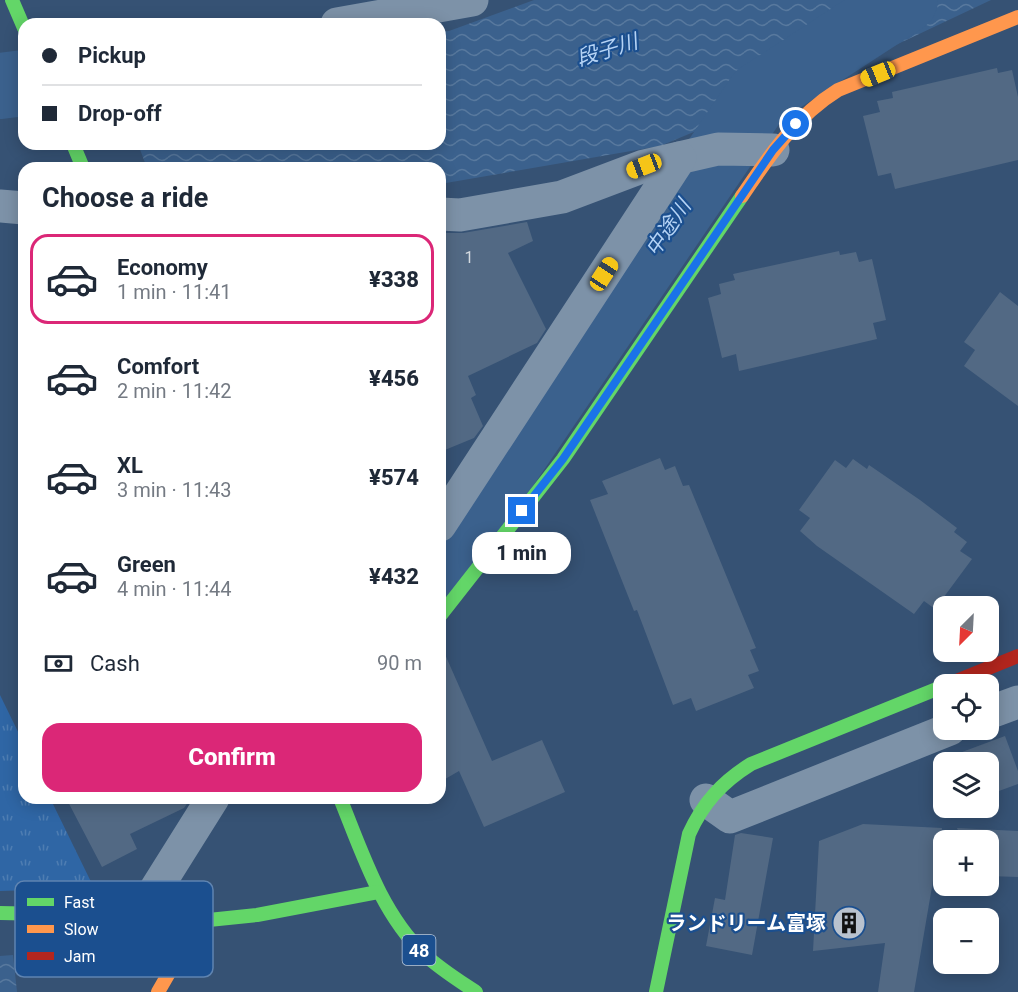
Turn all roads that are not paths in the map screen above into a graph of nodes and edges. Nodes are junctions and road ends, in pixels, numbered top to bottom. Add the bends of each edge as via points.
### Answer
1 (472, 0) edge
2 (1018, 17) edge
3 (371, 18) edge
4 (773, 150) junction
5 (680, 158) junction
6 (0, 207) edge
7 (18, 208) edge
8 (446, 214) edge
9 (446, 516) edge
10 (446, 608) edge
11 (1018, 656) edge
12 (973, 674) edge
13 (933, 690) edge
14 (1018, 702) edge
15 (999, 709) edge
16 (933, 736) edge
17 (706, 800) junction
18 (209, 804) edge
19 (341, 804) edge
20 (161, 881) edge
21 (378, 892) junction
22 (0, 913) edge
23 (15, 913) edge
24 (213, 920) edge
25 (167, 977) edge
26 (442, 983) edge
27 (158, 992) edge
28 (476, 992) edge
29 (656, 992) edge

1 - 3 street
2 - 4 street via 832,93 807,112
4 - 5 street via 718,149
4 - 10 street via 563,459
5 - 8 street via 644,166 562,197
5 - 9 street
6 - 7 street
11 - 12 street
13 - 17 street via 751,764 727,779
14 - 15 street
16 - 17 street via 730,817
17 - 29 street via 693,823 684,852
18 - 20 street
19 - 21 street, 48
21 - 24 street
21 - 26 street, 48
22 - 23 street
25 - 27 street
26 - 28 street, 48

